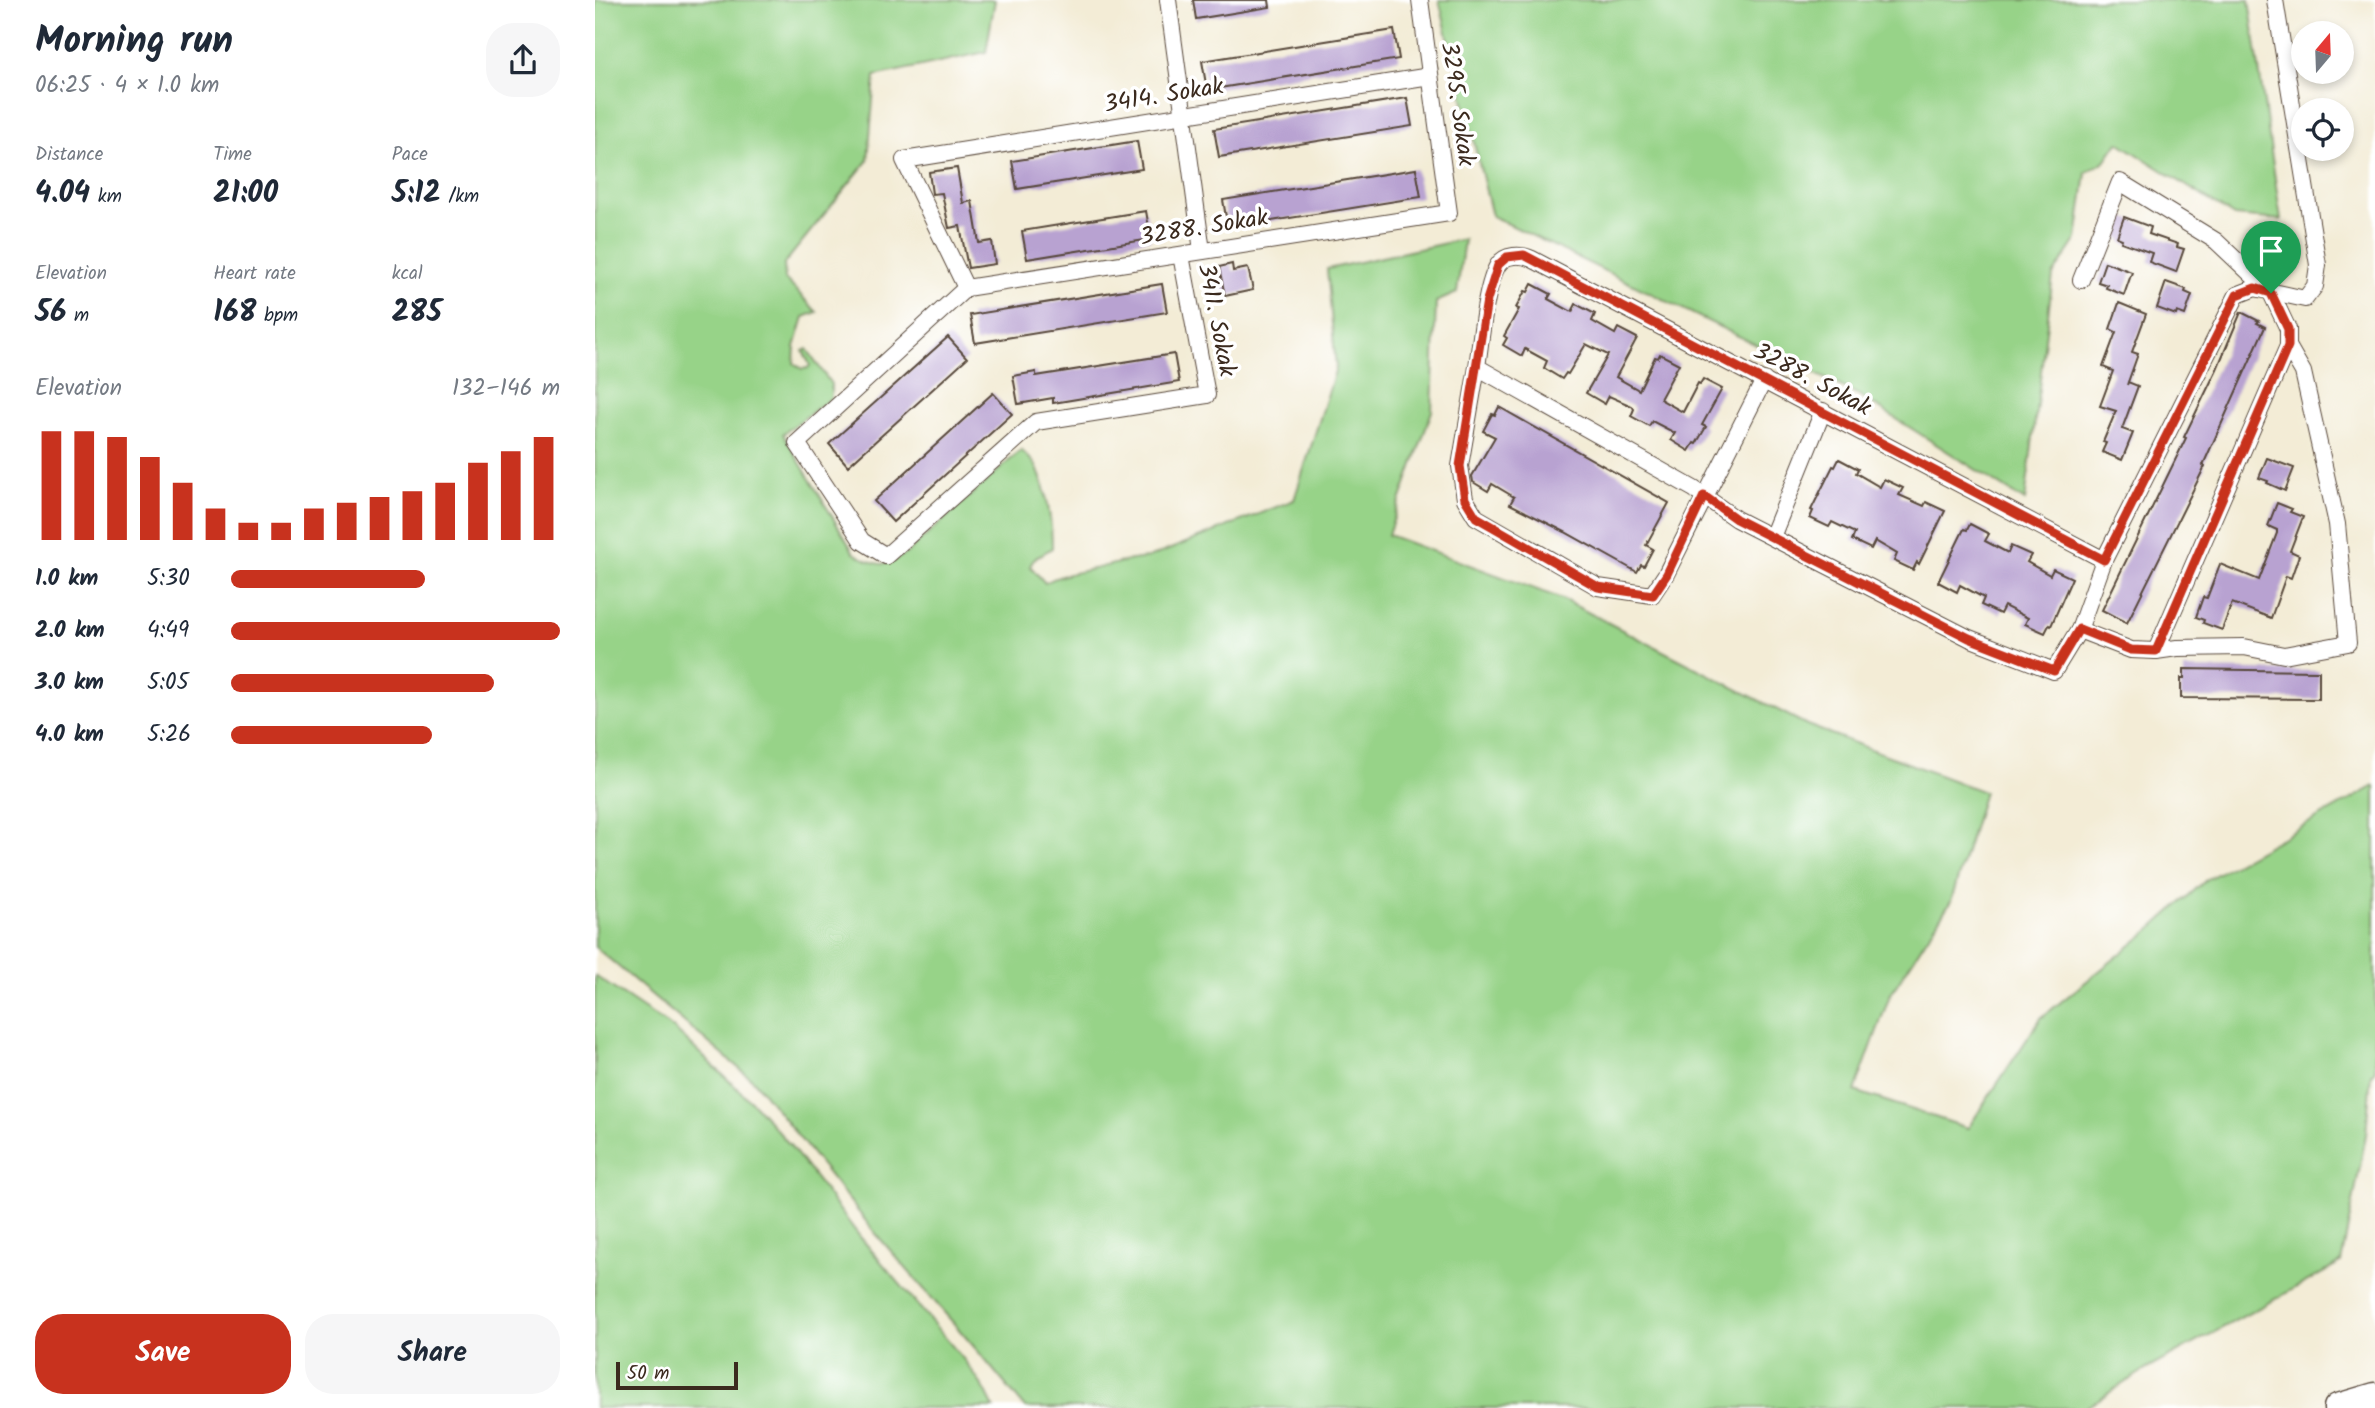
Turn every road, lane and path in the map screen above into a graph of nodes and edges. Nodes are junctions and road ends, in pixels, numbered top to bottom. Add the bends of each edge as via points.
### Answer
1 (1168, 0) edge
2 (1420, 0) edge
3 (2275, 0) edge
4 (1430, 76) junction
5 (1184, 116) junction
6 (1449, 213) joint
7 (1202, 251) junction
8 (1181, 255) junction
9 (2081, 280) dead end
10 (966, 288) junction
11 (2271, 293) junction
12 (2288, 346) junction
13 (1477, 367) junction
14 (1764, 380) junction
15 (1823, 411) junction
16 (1704, 496) junction
17 (1772, 537) junction
18 (2104, 560) junction
19 (2079, 629) junction
20 (2156, 651) junction
21 (2375, 1397) edge
22 (2338, 1408) edge

1 - 5 street, 3411. Sokak
2 - 4 street, 3295. Sokak
3 - 11 street via 2318,265 2315,286 2305,299
4 - 5 street, 3414. Sokak
4 - 6 street, 3295. Sokak
5 - 7 street, 3411. Sokak
5 - 10 street, 3414. Sokak via 905,160
6 - 7 street, 3288. Sokak
7 - 8 street, 3288. Sokak
8 - 10 street, 3288. Sokak
8 - 10 street, 3411. Sokak via 1207,395 1036,422 886,556 862,541 797,443
9 - 11 street via 2120,182 2216,241
11 - 12 street via 2288,329
11 - 18 street via 2255,288 2237,295
12 - 20 street
12 - 20 street via 2304,372 2337,524 2348,643 2284,655 2244,646
13 - 14 street, 3288. Sokak via 1487,300 1498,265 1507,257 1524,255
13 - 16 street
13 - 16 street via 1460,466 1465,499 1476,517 1598,587 1653,595
14 - 15 street, 3288. Sokak
14 - 16 street
15 - 17 street
15 - 18 street, 3288. Sokak
16 - 17 street
17 - 19 street via 1969,638 2054,671
18 - 19 street
19 - 20 street via 2131,650
21 - 22 highway

